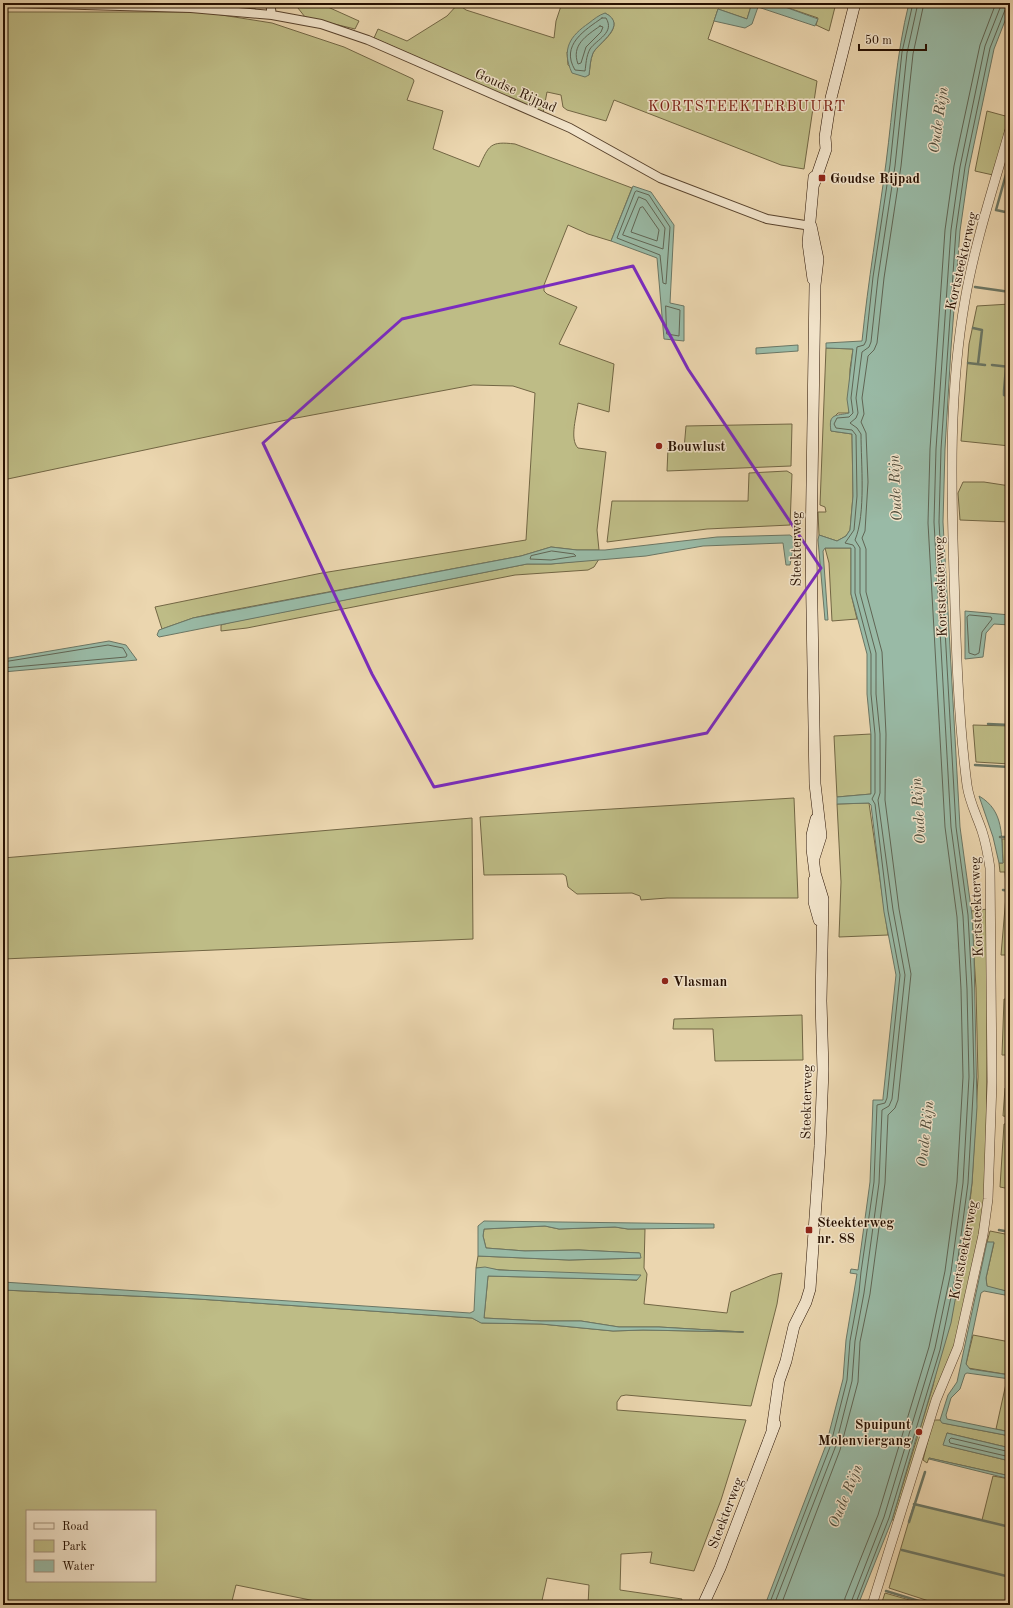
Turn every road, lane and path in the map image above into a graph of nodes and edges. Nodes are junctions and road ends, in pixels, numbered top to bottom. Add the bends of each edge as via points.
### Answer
1 (14, 3) edge
2 (20, 3) edge
3 (270, 3) edge
4 (855, 3) edge
5 (272, 15) junction
6 (1010, 129) edge
7 (811, 226) junction
8 (703, 1605) edge
9 (872, 1605) edge

1 - 2 street, Goudse Rijpad
2 - 5 street, Goudse Rijpad via 191,8
3 - 5 street
4 - 7 main road, Steekterweg via 831,98 825,137 826,149 814,184
5 - 7 street, Goudse Rijpad via 321,24 368,40 570,128 660,178 767,219
6 - 9 street, Kortsteekterweg via 978,236 965,299 954,389 951,443 956,637 962,735 967,787 986,846 990,868 992,1082 988,1199 983,1236 958,1347 936,1400
7 - 8 main road, Steekterweg via 808,243 815,285 811,552 815,784 821,836 814,858 815,873 823,899 823,1070 810,1289 794,1326 779,1381 772,1430 720,1568

